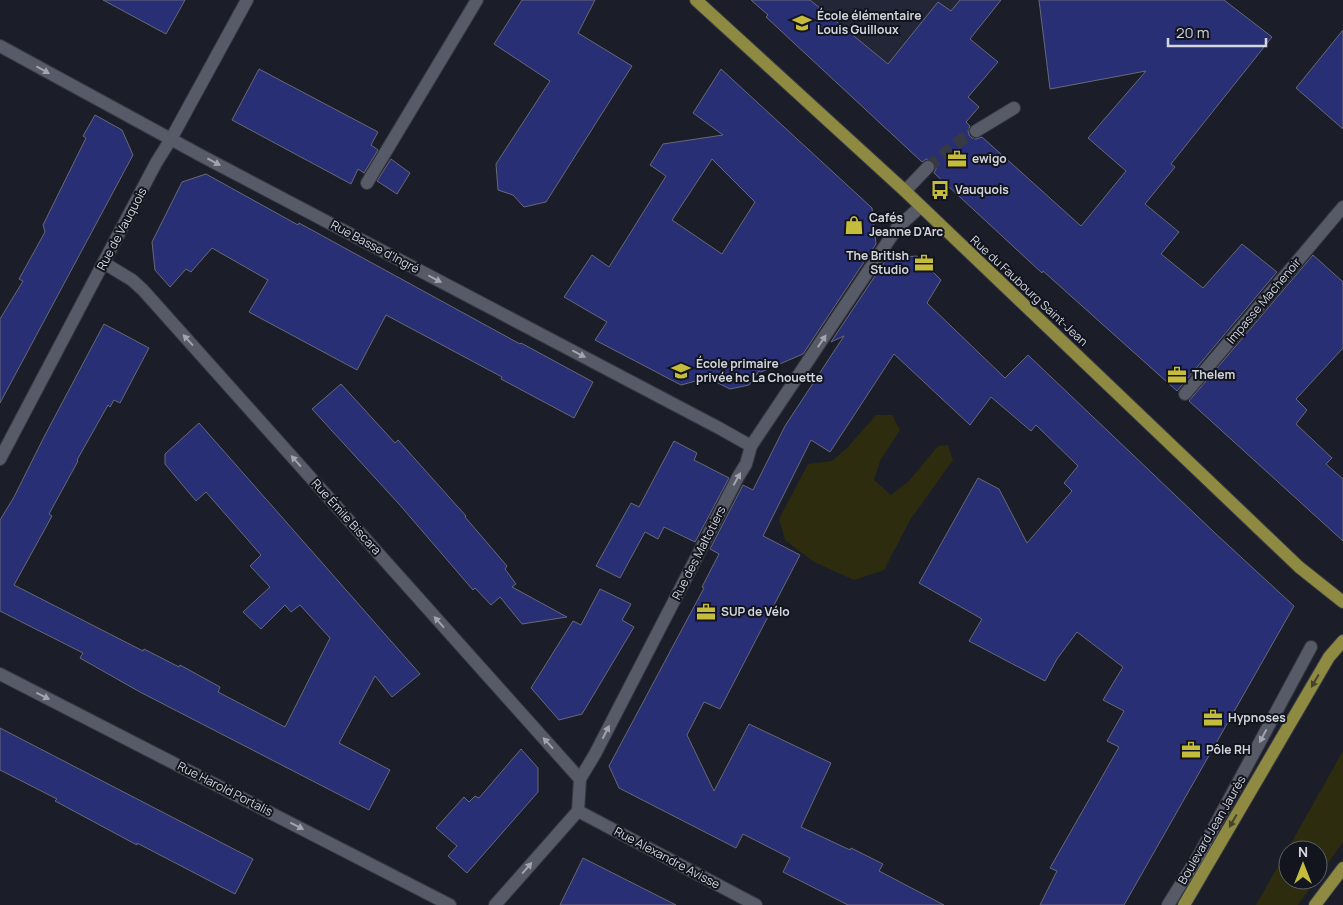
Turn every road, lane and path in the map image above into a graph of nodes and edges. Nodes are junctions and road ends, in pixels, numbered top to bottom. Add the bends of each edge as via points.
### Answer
1 (247, 0) edge
2 (478, 0) edge
3 (696, 0) edge
4 (0, 46) edge
5 (1014, 108) dead end
6 (976, 131) tunnel mouth
7 (171, 140) junction
8 (928, 168) tunnel mouth
9 (368, 183) dead end
10 (905, 191) junction
11 (920, 207) junction
12 (1343, 208) edge
13 (104, 263) junction
14 (1182, 398) dead end
15 (751, 446) junction
16 (0, 459) edge
17 (1343, 602) edge
18 (1343, 641) edge
19 (1311, 647) dead end
20 (0, 674) edge
21 (580, 779) junction
22 (578, 811) junction
23 (1343, 868) edge
24 (450, 905) edge
25 (495, 905) edge
26 (756, 905) edge
27 (1168, 905) edge
28 (1184, 905) edge
29 (1316, 905) edge

1 - 7 street, Rue de Vauquois
2 - 9 street
3 - 10 main road, Rue du Faubourg Saint-Jean
4 -> 7 street, Rue Basse d'Ingré
5 - 6 street
7 - 13 street, Rue de Vauquois
7 -> 15 street, Rue Basse d'Ingré
8 - 10 street
10 - 11 main road, Rue du Faubourg Saint-Jean
15 -> 11 street, Rue des Maltotiers via 897,228
11 - 17 main road, Rue du Faubourg Saint-Jean via 1299,567
12 - 14 street, Impasse Machenoir
13 - 16 street, Rue de Vauquois
21 -> 13 street, Rue Émile Biscara via 143,290
21 -> 15 street, Rue des Maltotiers via 746,464
18 -> 28 main road, Boulevard Jean Jaurès via 1329,657
19 -> 27 street via 1199,855
20 -> 24 street, Rue Harold Portalis
21 - 22 street, Rue des Maltotiers
25 -> 22 street
22 - 26 street, Rue Alexandre Avisse
23 - 29 main road

